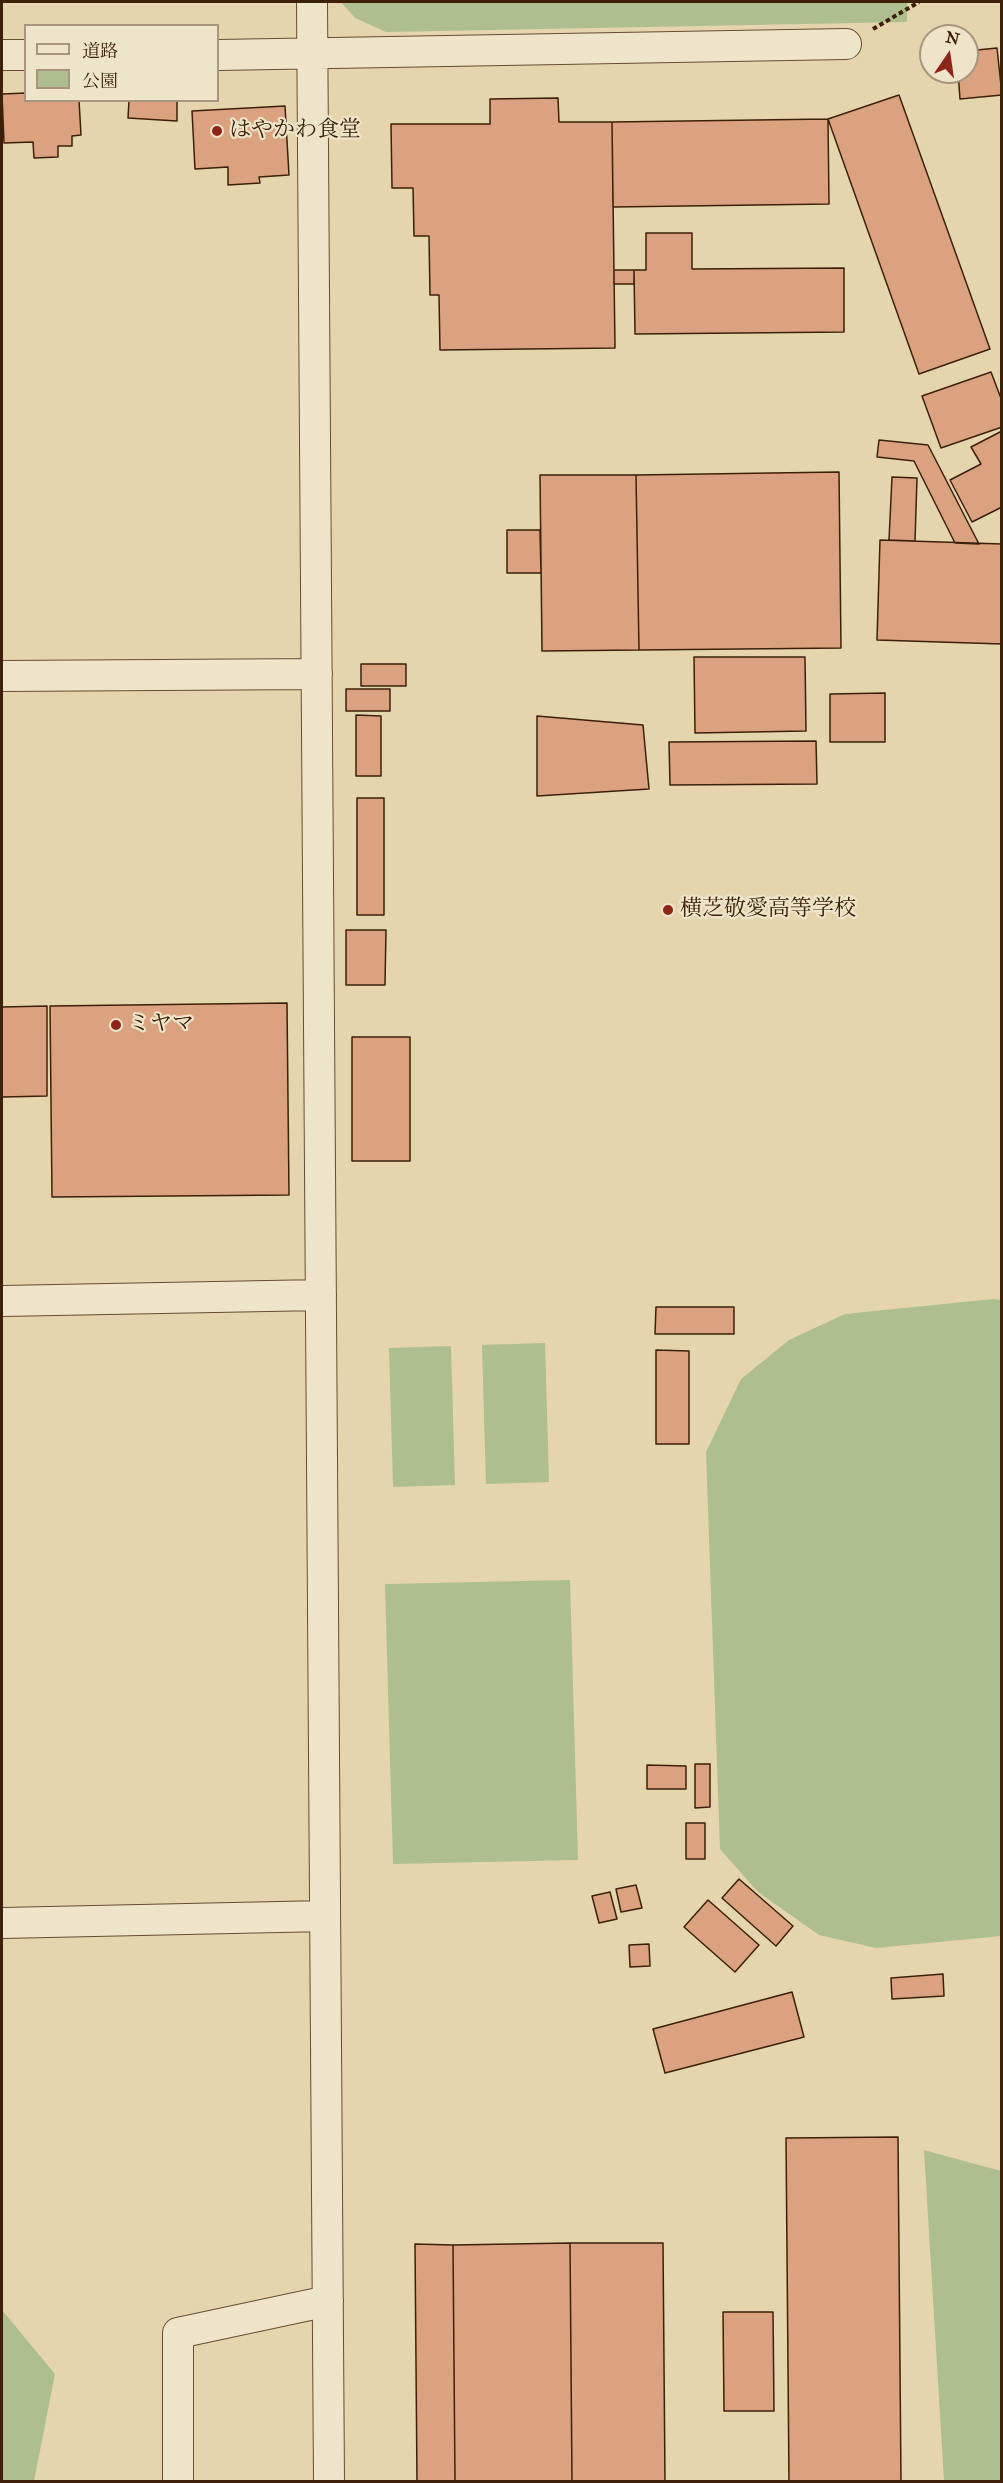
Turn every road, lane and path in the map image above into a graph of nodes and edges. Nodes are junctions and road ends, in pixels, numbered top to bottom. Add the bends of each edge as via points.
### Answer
1 (312, 2) edge
2 (333, 2) edge
3 (919, 2) edge
4 (846, 44) joint
5 (219, 54) edge
6 (323, 54) junction
7 (2, 55) edge
8 (24, 55) edge
9 (317, 674) junction
10 (2, 676) edge
11 (321, 1295) junction
12 (2, 1301) edge
13 (325, 1916) junction
14 (2, 1923) edge
15 (328, 2301) junction
16 (178, 2481) edge
17 (329, 2481) edge

1 - 6 street
2 - 6 street
3 - 4 path
4 - 6 street
5 - 6 street
6 - 9 street
7 - 8 street
9 - 10 street
9 - 11 street
11 - 12 street
11 - 13 street
13 - 14 street
13 - 15 street
15 - 16 street via 178,2333
15 - 17 street

